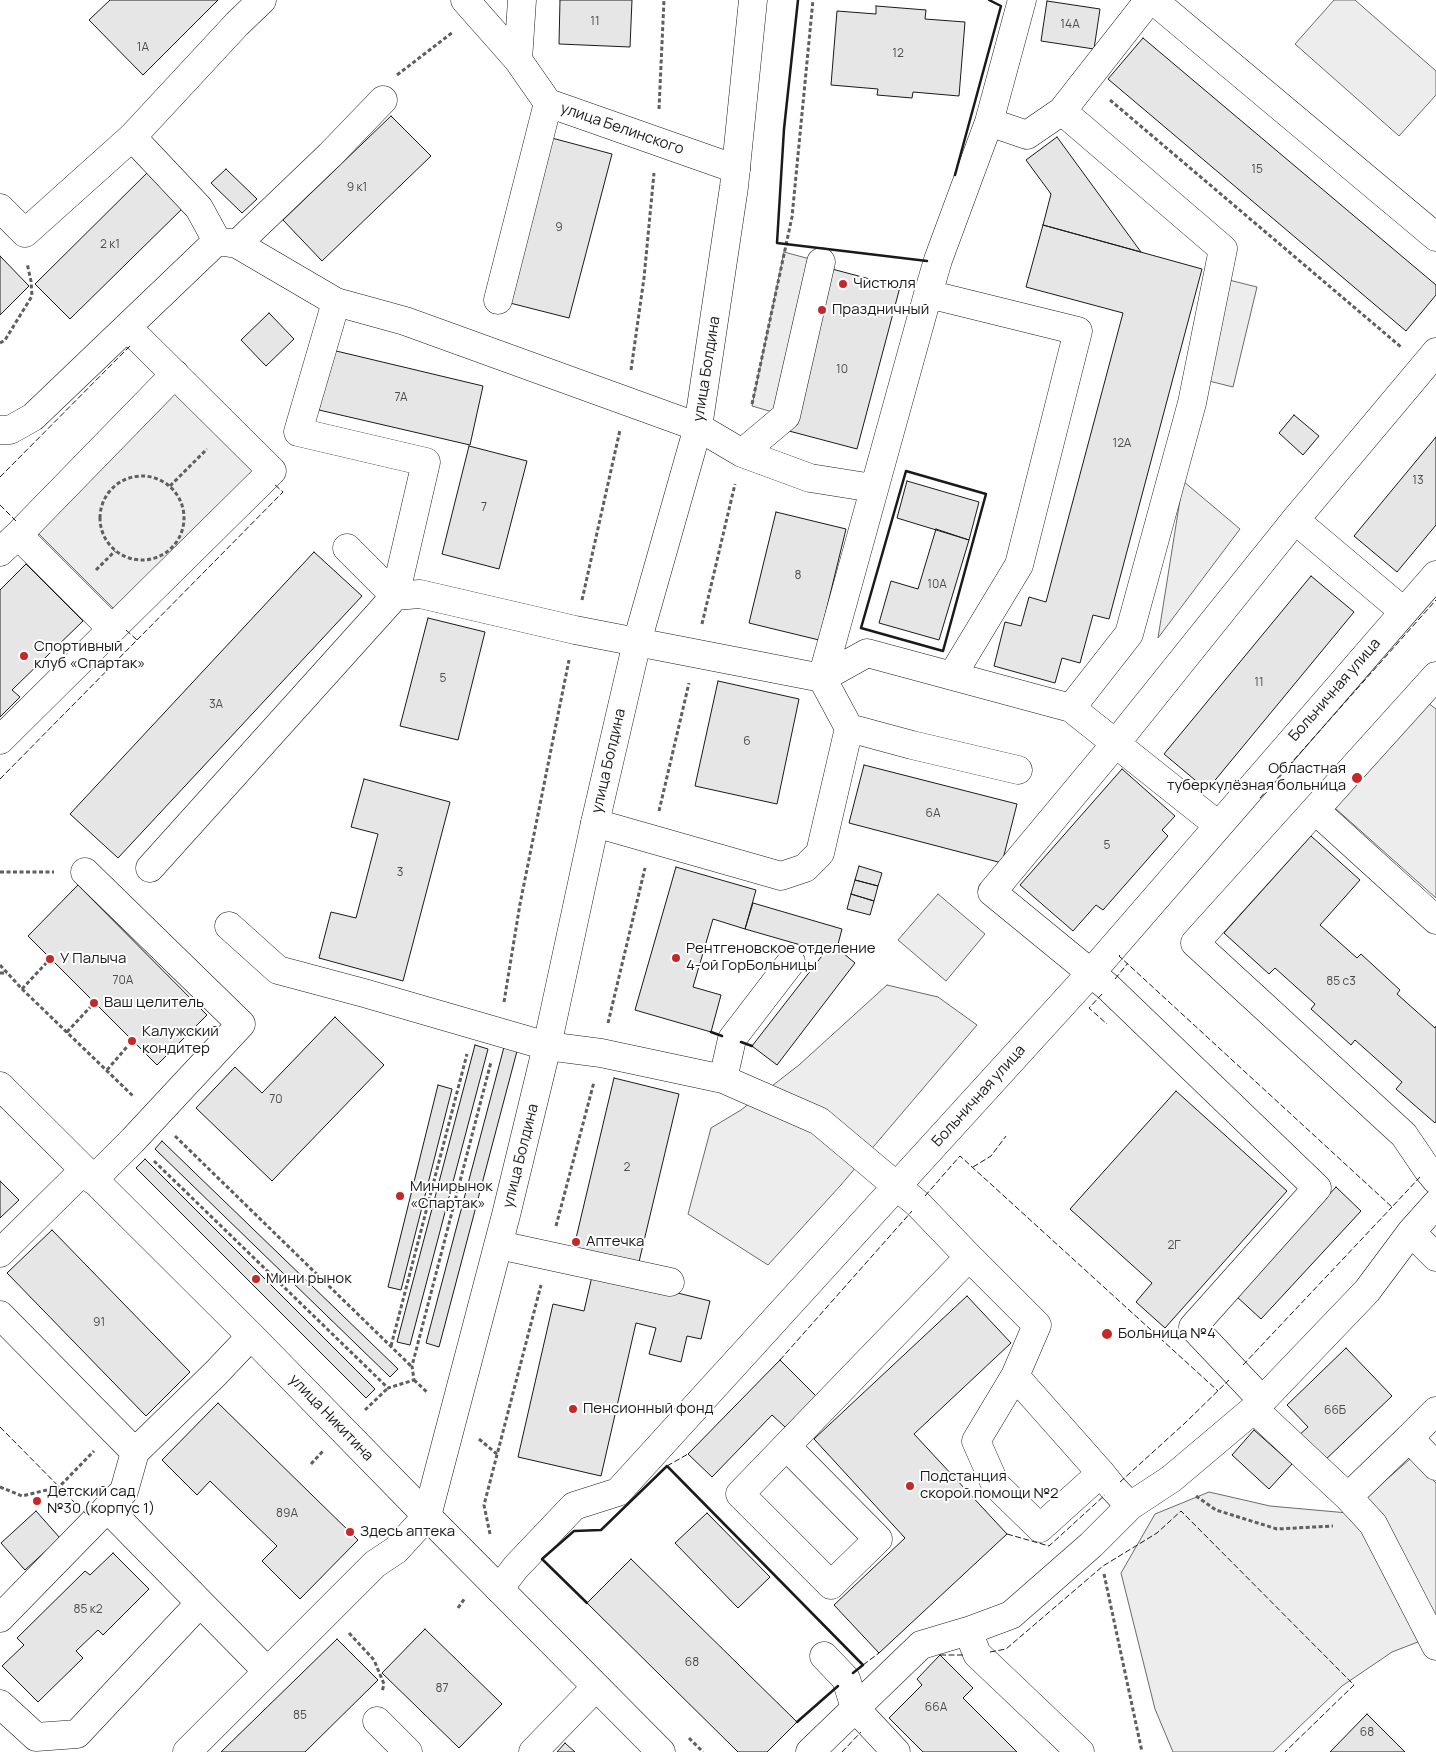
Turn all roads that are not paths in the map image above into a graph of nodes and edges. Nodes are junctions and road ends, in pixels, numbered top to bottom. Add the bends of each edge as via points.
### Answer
1 (262, 0) edge
2 (522, 0) edge
3 (753, 0) edge
4 (1022, 0) edge
5 (1149, 0) edge
6 (1153, 0) edge
7 (468, 4) edge
8 (518, 60) junction
9 (383, 100) road end
10 (548, 102) junction
11 (1062, 111) junction
12 (989, 122) junction
13 (132, 137) junction
14 (736, 169) junction
15 (0, 208) edge
16 (1436, 238) edge
17 (227, 243) junction
18 (820, 262) dead end
19 (928, 294) junction
20 (498, 300) dead end
21 (336, 302) junction
22 (128, 328) junction
23 (1430, 359) edge
24 (175, 374) junction
25 (698, 427) junction
26 (0, 430) edge
27 (742, 453) junction
28 (874, 488) junction
29 (1295, 520) junction
30 (5, 546) edge
31 (347, 548) dead end
32 (1436, 575) edge
33 (395, 596) junction
34 (1403, 612) junction
35 (112, 629) junction
36 (637, 642) junction
37 (952, 676) junction
38 (822, 678) junction
39 (1434, 684) edge
40 (1071, 708) junction
41 (850, 728) junction
42 (0, 740) edge
43 (1116, 743) junction
44 (1018, 770) dead end
45 (1315, 810) junction
46 (595, 823) junction
47 (1218, 825) junction
48 (150, 868) dead end
49 (85, 872) road end
50 (1436, 920) edge
51 (229, 926) dead end
52 (791, 962) dead end
53 (1090, 974) junction
54 (547, 1046) junction
55 (723, 1079) junction
56 (0, 1086) edge
57 (88, 1175) junction
58 (1436, 1180) edge
59 (897, 1186) junction
60 (1436, 1204) edge
61 (1411, 1232) junction
62 (499, 1245) junction
63 (0, 1253) edge
64 (969, 1257) junction
65 (1436, 1257) edge
66 (670, 1282) dead end
67 (0, 1315) edge
68 (251, 1336) junction
69 (1015, 1376) junction
70 (1258, 1404) junction
71 (1436, 1411) edge
72 (1409, 1438) junction
73 (787, 1446) junction
74 (134, 1452) junction
75 (1436, 1466) edge
76 (1101, 1473) junction
77 (1348, 1497) junction
78 (1130, 1506) junction
79 (107, 1508) junction
80 (427, 1516) junction
81 (498, 1589) junction
82 (200, 1603) junction
83 (0, 1618) edge
84 (968, 1631) junction
85 (1436, 1646) edge
86 (824, 1656) dead end
87 (267, 1671) junction
88 (596, 1687) junction
89 (0, 1704) edge
90 (855, 1708) junction
91 (377, 1721) road end
92 (187, 1752) edge
93 (408, 1752) edge
94 (533, 1752) edge
95 (661, 1752) edge
96 (810, 1752) edge
97 (896, 1752) edge
98 (1080, 1752) edge

1 - 13 street
2 - 8 street
3 - 14 street, улица Болдина
4 - 12 street
5 - 11 street
6 - 16 street
7 - 8 street, улица Белинского
8 - 10 street, улица Белинского
9 - 17 street via 330,154
10 - 14 street, улица Белинского
10 - 20 street
11 - 12 street via 1033,143
11 - 40 street via 1223,249 1192,404 1129,634
12 - 19 street
13 - 15 street via 25,233
13 - 17 street via 199,208
14 - 25 street, улица Болдина
17 - 21 street
17 - 22 street
18 - 27 street via 786,416
19 - 28 street
19 - 37 street via 1078,331 1019,566
21 - 25 street via 405,321
21 - 33 street via 298,432 426,462
22 - 24 street
22 - 26 street via 33,417 10,430
23 - 29 street
24 - 30 street
24 - 35 street via 272,471
25 - 27 street
25 - 36 street, улица Болдина
27 - 28 street via 810,478
28 - 38 street
29 - 34 street
29 - 43 street
30 - 35 street
31 - 33 street
32 - 34 street, Больничная улица
33 - 36 street via 420,594
33 - 48 street
34 - 47 street, Больничная улица
35 - 42 street
36 - 38 street
36 - 46 street, улица Болдина
37 - 38 street via 867,653
37 - 40 street
38 - 41 street
39 - 45 street
40 - 43 street
41 - 44 street
41 - 46 street via 820,852 805,868 781,876
43 - 47 street
43 - 53 street via 992,892
45 - 50 street
45 - 58 street via 1195,942 1404,1135
46 - 54 street, улица Болдина
47 - 53 street, Больничная улица
49 - 57 street via 241,1024 133,1140
51 - 54 street via 278,970
52 - 55 street via 732,1039
53 - 59 street, Больничная улица
53 - 70 street via 1108,987 1317,1188 1193,1327
54 - 55 street via 601,1053
54 - 62 street, улица Болдина
55 - 59 street via 819,1121
56 - 57 street, улица Никитина
57 - 63 street
57 - 68 street, улица Никитина
59 - 64 street
59 - 81 street, Больничная улица via 618,1492 574,1506
60 - 61 street
61 - 65 street
61 - 70 street via 1368,1291
62 - 66 street
62 - 80 street, улица Болдина
64 - 69 street via 1037,1325
64 - 73 street
67 - 74 street
68 - 74 street
68 - 80 street, улица Никитина
69 - 76 street
69 - 76 street via 976,1441 995,1484 1040,1528
70 - 77 street
70 - 78 street via 1171,1479
71 - 72 street
72 - 75 street
72 - 77 street
73 - 73 street via 878,1539 831,1585 740,1494
74 - 79 street via 124,1491
76 - 78 street
77 - 85 street via 1372,1524
78 - 84 street via 1011,1615
79 - 82 street
79 - 83 street
80 - 81 street, улица Никитина
80 - 87 street via 396,1550 375,1564
81 - 88 street, улица Никитина
82 - 87 street
82 - 89 street via 77,1734 36,1737
84 - 90 street via 921,1645
84 - 98 street via 977,1654
86 - 90 street via 846,1679
87 - 92 street
88 - 94 street
88 - 95 street, улица Никитина
90 - 96 street
90 - 97 street
91 - 93 street

